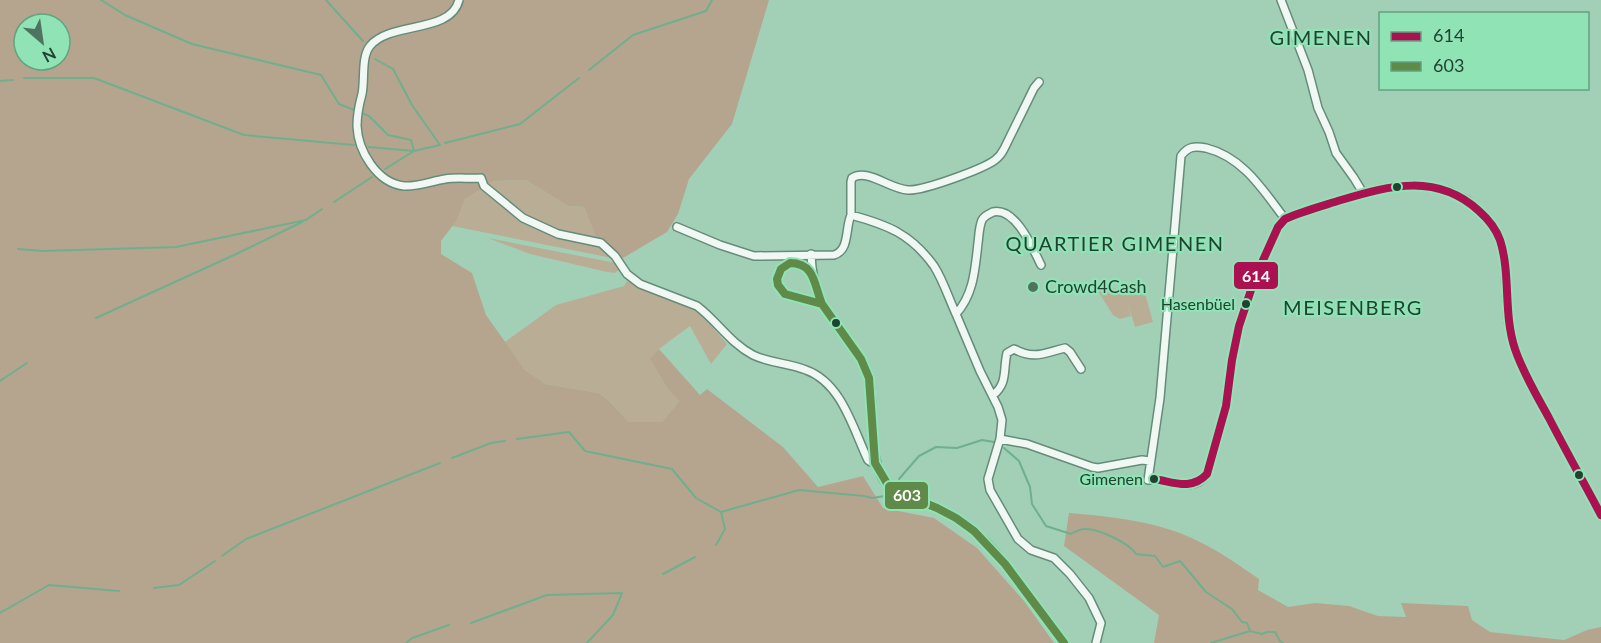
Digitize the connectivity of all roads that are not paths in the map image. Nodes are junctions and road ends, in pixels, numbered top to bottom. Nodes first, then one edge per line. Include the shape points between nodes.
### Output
1 (459, 0) edge
2 (1281, 0) edge
3 (1039, 82) dead end
4 (1363, 194) junction
5 (851, 215) junction
6 (1285, 219) junction
7 (677, 227) dead end
8 (811, 254) junction
9 (1041, 265) dead end
10 (956, 314) junction
11 (1082, 369) dead end
12 (993, 395) junction
13 (1000, 439) junction
14 (1150, 461) junction
15 (876, 463) junction
16 (1601, 515) edge
17 (1064, 643) edge
18 (1096, 643) edge

1 - 15 street via 458,7 442,20 379,38 365,55 357,129 362,146 382,177 405,186 482,178 484,186 523,218 558,234 601,243 632,279 697,306 730,339 754,356 819,376 842,404 868,460
2 - 4 street via 1336,153
3 - 5 street via 998,158 917,190 889,186 858,174 851,182
4 - 6 street
4 - 16 street via 1391,187 1423,186 1449,191 1467,200 1487,218 1504,254 1508,320 1515,349
5 - 8 street via 840,253
5 - 10 street via 890,228 918,248 935,268
6 - 14 street via 1274,234 1246,304 1226,406 1207,474 1192,485 1148,480
6 - 14 street via 1238,163 1194,146 1181,156 1160,398
7 - 8 street via 754,256
8 - 15 street via 822,304 861,359 869,378
9 - 10 street via 1014,220 1004,213 990,213 980,227 970,290
10 - 12 street
11 - 12 street via 1065,348 1035,356 1014,350 1007,353 1004,379
12 - 13 street via 1002,420
13 - 14 street via 1098,468
13 - 18 street via 988,479 990,490 1018,539 1031,550 1054,558 1089,598 1101,622
15 - 17 street via 888,485 974,531 1005,564

